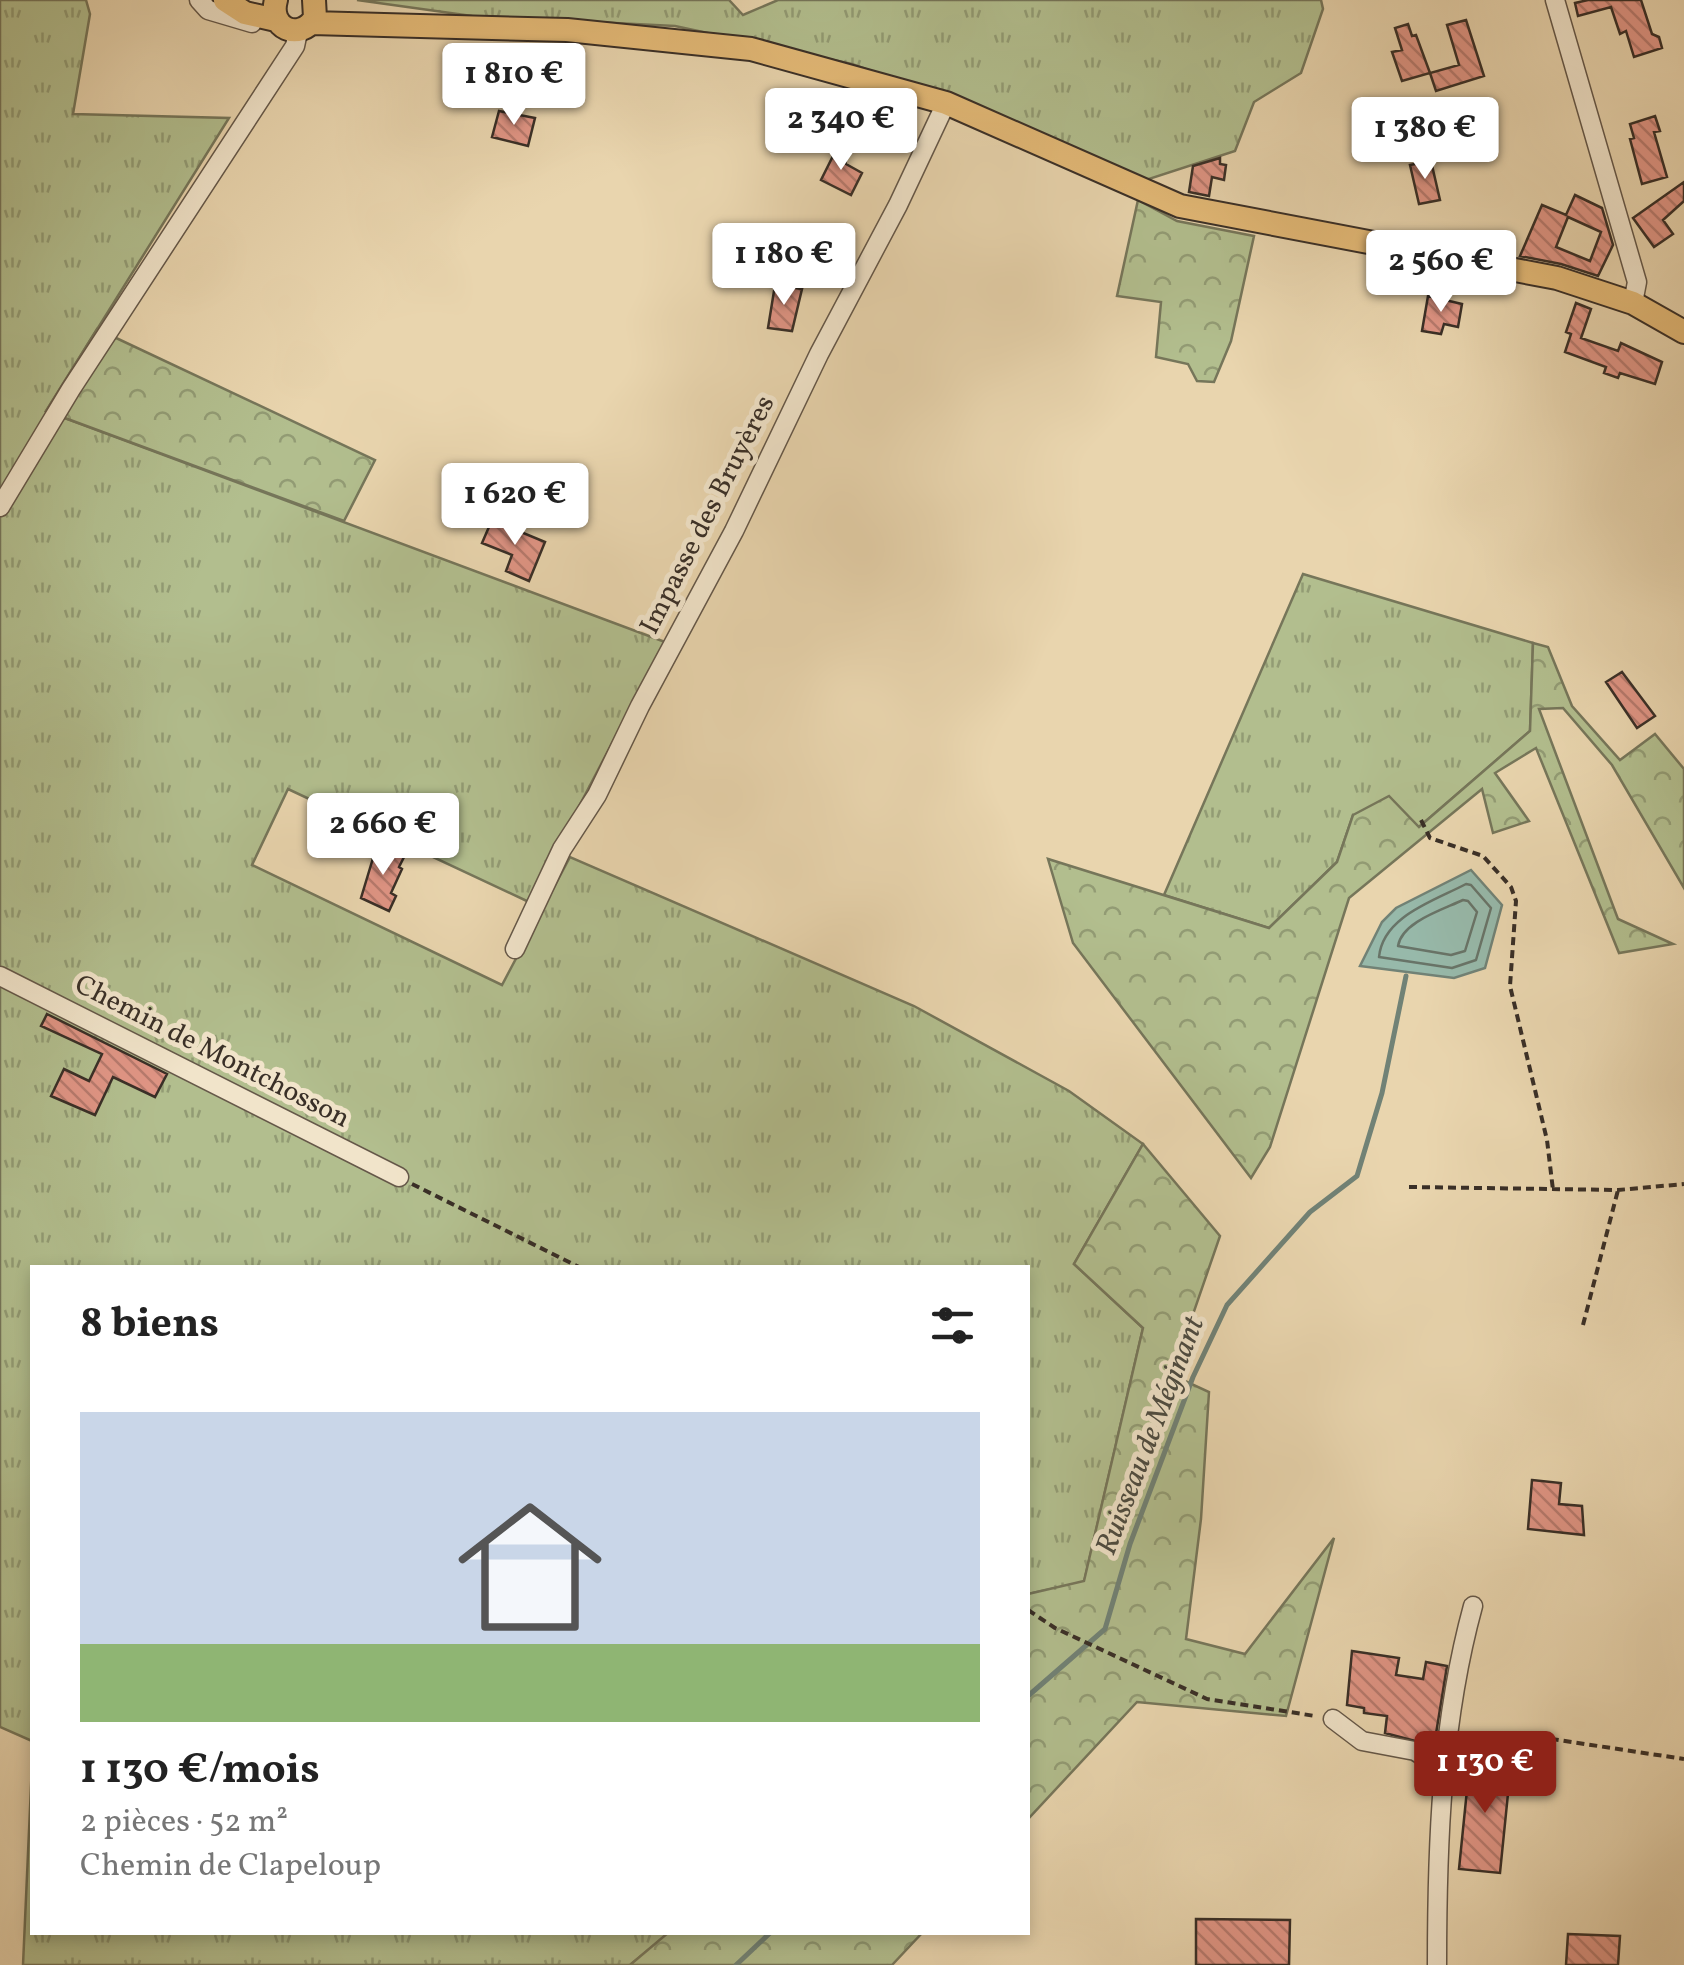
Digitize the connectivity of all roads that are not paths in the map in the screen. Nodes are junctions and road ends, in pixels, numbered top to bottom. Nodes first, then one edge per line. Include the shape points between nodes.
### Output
1 (198, 0) edge
2 (225, 0) edge
3 (1554, 0) edge
4 (294, 14) edge
5 (946, 103) junction
6 (1633, 303) junction
7 (1684, 332) edge
8 (0, 507) edge
9 (515, 948) dead end
10 (0, 976) edge
11 (399, 1178) road end
12 (1474, 1606) dead end
13 (1333, 1718) road end
14 (1442, 1768) junction
15 (1438, 1965) edge

1 - 4 street via 208,10 273,30
2 - 4 main road
3 - 6 street via 1637,282
4 - 5 main road via 751,48
4 - 8 street via 294,46
5 - 6 main road via 1180,206 1558,278
5 - 9 street, Impasse des Bruyères via 734,531
6 - 7 main road
10 - 11 street, Chemin de Montchosson
12 - 14 street
13 - 14 street via 1362,1740 1415,1751
14 - 15 street

